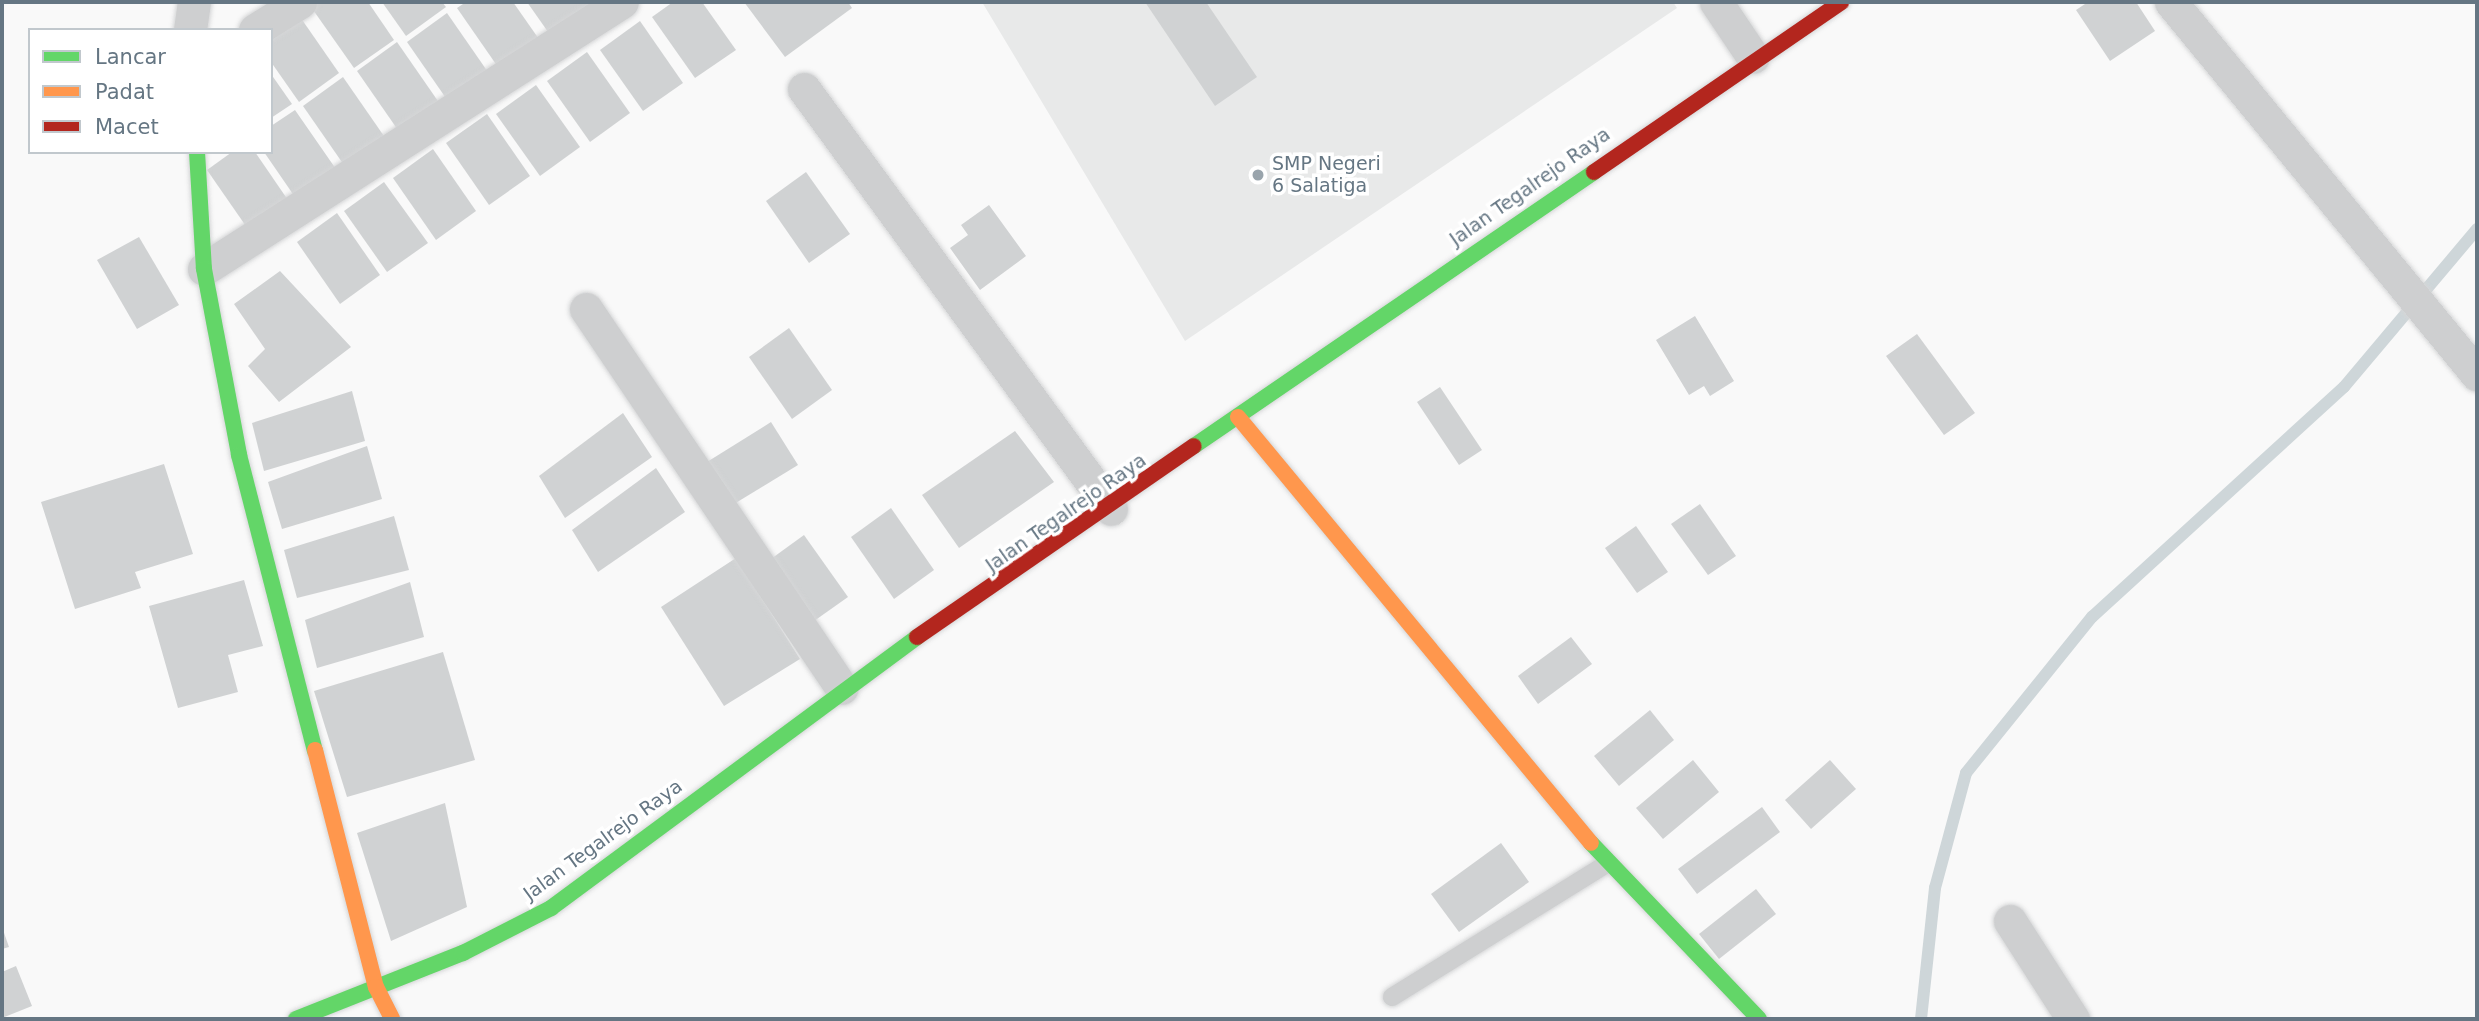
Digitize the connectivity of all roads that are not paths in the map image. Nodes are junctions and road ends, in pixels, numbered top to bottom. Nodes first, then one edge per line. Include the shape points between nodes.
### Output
1 (194, 2) edge
2 (300, 2) edge
3 (622, 2) edge
4 (1716, 2) edge
5 (1841, 2) edge
6 (2171, 2) edge
7 (190, 28) edge
8 (257, 28) edge
9 (1752, 57) junction
10 (803, 89) dead end
11 (197, 154) edge
12 (204, 269) junction
13 (586, 309) dead end
14 (2477, 374) edge
15 (1238, 417) junction
16 (1111, 509) junction
17 (842, 688) junction
18 (1608, 863) junction
19 (2010, 921) dead end
20 (376, 987) junction
21 (1392, 996) dead end
22 (296, 1019) edge
23 (392, 1019) edge
24 (1759, 1019) edge
25 (2073, 1019) edge

1 - 7 street
2 - 8 street
3 - 12 street
4 - 9 street
5 - 9 street, Jalan Tegalrejo Raya
6 - 14 street
9 - 15 street, Jalan Tegalrejo Raya
10 - 16 street
11 - 12 street
12 - 20 street via 239,455
13 - 17 street
15 - 16 street, Jalan Tegalrejo Raya
15 - 18 street
16 - 17 street, Jalan Tegalrejo Raya
17 - 20 street, Jalan Tegalrejo Raya via 551,908
18 - 21 lane
18 - 24 street
19 - 25 street
20 - 22 street, Jalan Tegalrejo Raya
20 - 23 street

